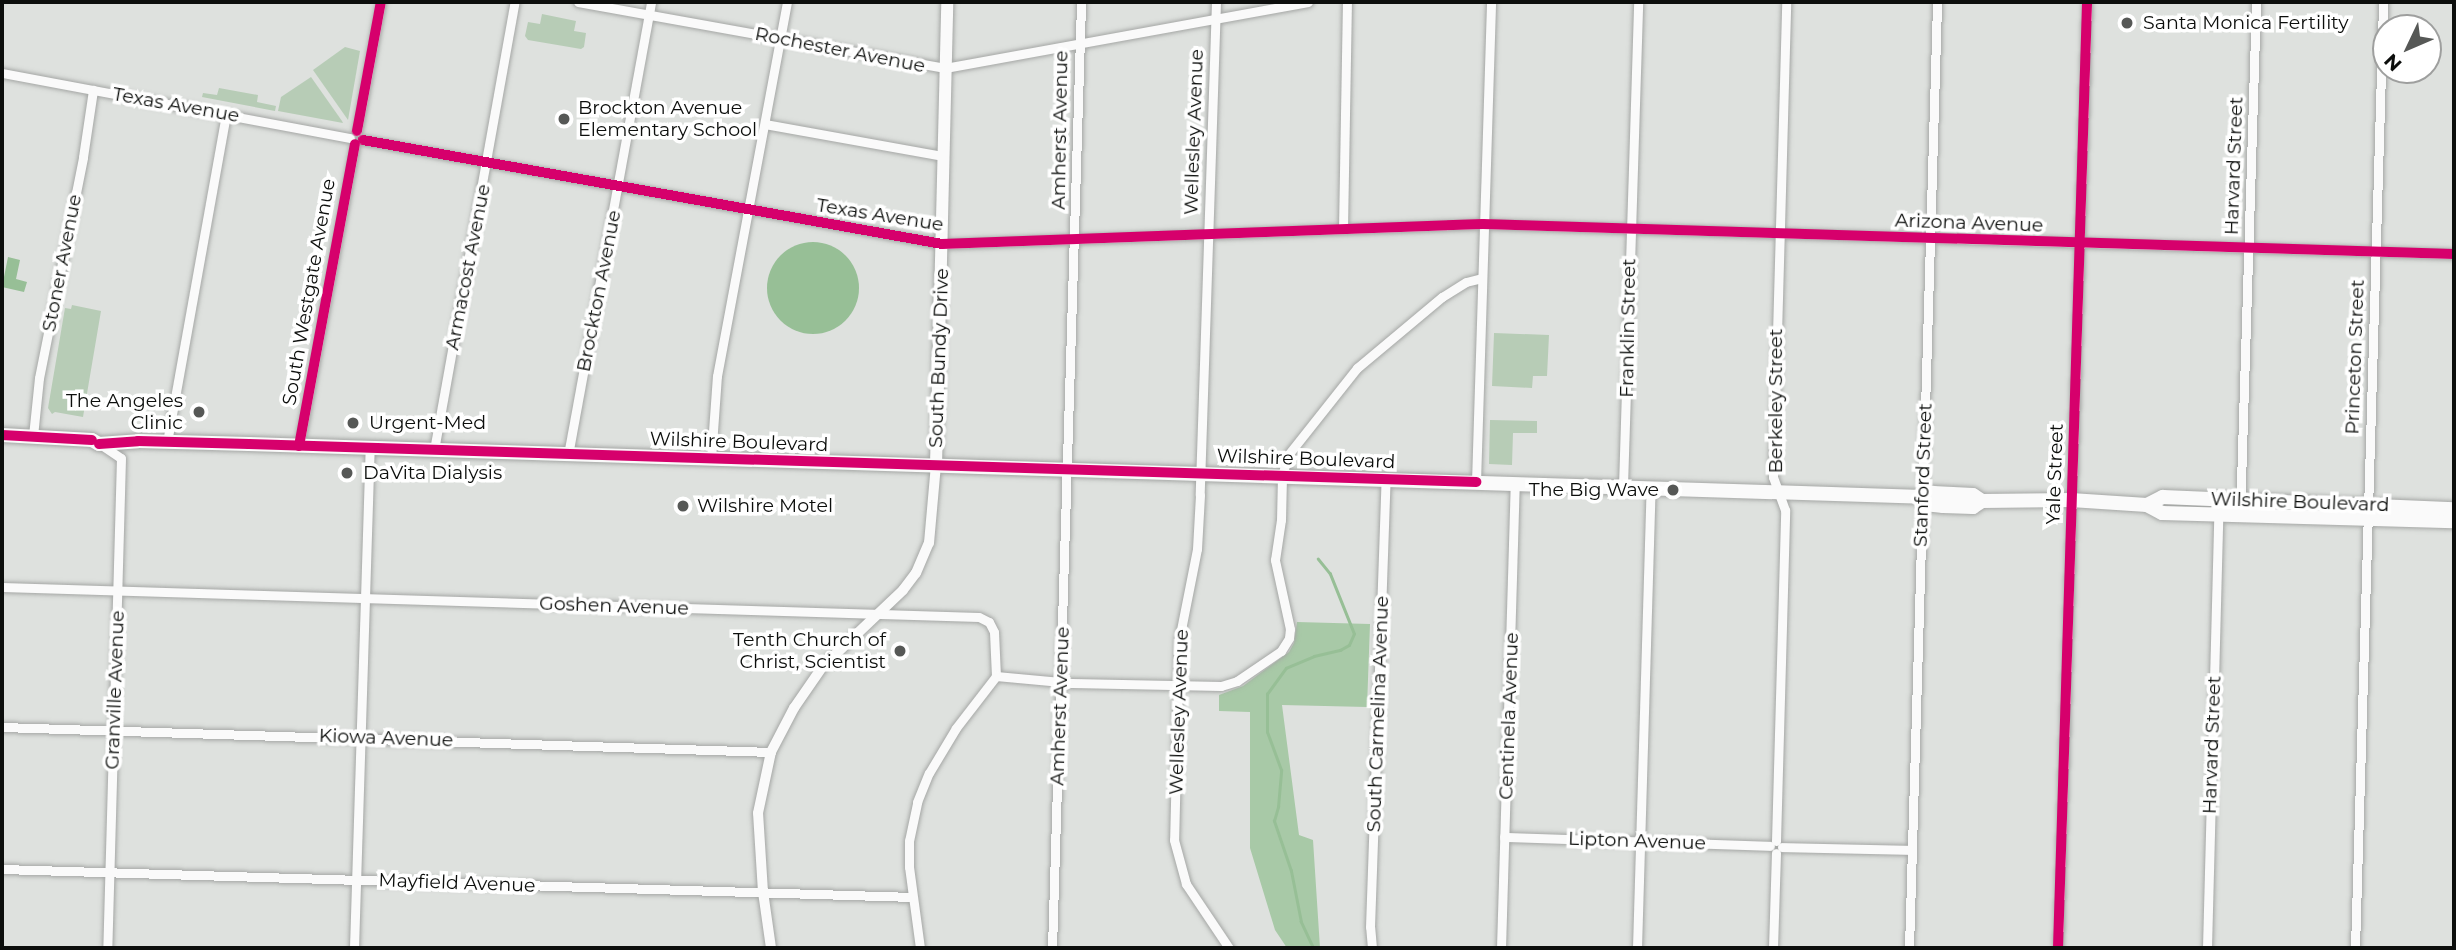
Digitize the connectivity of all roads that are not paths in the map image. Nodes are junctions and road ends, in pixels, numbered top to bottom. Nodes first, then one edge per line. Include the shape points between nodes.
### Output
1 (381, 2) edge
2 (515, 2) edge
3 (578, 2) edge
4 (651, 2) edge
5 (787, 2) edge
6 (947, 2) edge
7 (1081, 2) edge
8 (1216, 2) edge
9 (1308, 2) edge
10 (1347, 2) edge
11 (1491, 2) edge
12 (1638, 2) edge
13 (1786, 2) edge
14 (1937, 2) edge
15 (2087, 2) edge
16 (2256, 2) edge
17 (2384, 2) edge
18 (649, 14) junction
19 (1215, 19) junction
20 (781, 39) junction
21 (1080, 45) junction
22 (945, 68) junction
23 (2, 73) edge
24 (93, 90) junction
25 (226, 114) junction
26 (765, 124) junction
27 (356, 138) junction
28 (943, 156) junction
29 (487, 163) junction
30 (620, 186) junction
31 (750, 211) junction
32 (1483, 224) junction
33 (1343, 229) junction
34 (1631, 229) junction
35 (1208, 235) junction
36 (1780, 235) junction
37 (1930, 239) junction
38 (1075, 240) junction
39 (942, 244) junction
40 (2081, 244) junction
41 (2249, 248) junction
42 (2376, 251) junction
43 (2454, 254) edge
44 (1482, 278) junction
45 (2, 435) edge
46 (33, 436) junction
47 (167, 442) junction
48 (99, 444) junction
49 (299, 446) junction
50 (370, 449) junction
51 (434, 450) junction
52 (568, 455) junction
53 (711, 459) junction
54 (936, 466) junction
55 (1066, 469) junction
56 (1201, 473) junction
57 (1282, 476) junction
58 (1386, 479) junction
59 (1476, 482) junction
60 (1516, 483) junction
61 (1623, 486) junction
62 (1651, 486) junction
63 (1779, 492) junction
64 (1922, 497) junction
65 (2219, 499) junction
66 (2071, 500) junction
67 (2147, 505) junction
68 (2240, 507) junction
69 (2454, 509) edge
70 (2368, 510) junction
71 (2219, 514) junction
72 (2454, 521) edge
73 (2, 586) edge
74 (118, 591) junction
75 (365, 598) junction
76 (877, 614) junction
77 (996, 676) junction
78 (1061, 681) junction
79 (1177, 685) junction
80 (2, 727) edge
81 (113, 732) junction
82 (360, 737) junction
83 (771, 752) junction
84 (1504, 837) junction
85 (1641, 841) junction
86 (1776, 847) junction
87 (1911, 850) junction
88 (2, 869) edge
89 (109, 873) junction
90 (357, 880) junction
91 (763, 892) junction
92 (912, 897) junction
93 (107, 948) edge
94 (354, 948) edge
95 (771, 948) edge
96 (920, 948) edge
97 (1052, 948) edge
98 (1229, 948) edge
99 (1372, 948) edge
100 (1501, 948) edge
101 (1637, 948) edge
102 (1773, 948) edge
103 (1909, 948) edge
104 (2058, 948) edge
105 (2207, 948) edge
106 (2355, 948) edge

1 - 27 street, South Westgate Avenue
2 - 29 street, Armacost Avenue
3 - 18 street, Rochester Avenue
4 - 18 street, Brockton Avenue
5 - 20 street
6 - 22 main road, South Bundy Drive
7 - 21 street, Amherst Avenue
8 - 19 street, Wellesley Avenue
9 - 19 street, Rochester Avenue
10 - 33 street
11 - 32 street
12 - 34 street, Franklin Street
13 - 36 street, Berkeley Street
14 - 37 street, Stanford Street
15 - 40 street, Yale Street
16 - 41 street, Harvard Street
17 - 42 street, Princeton Street
18 - 20 street, Rochester Avenue
18 - 30 street, Brockton Avenue
19 - 21 street, Rochester Avenue
19 - 35 street, Wellesley Avenue
20 - 22 street, Rochester Avenue
20 - 26 street
21 - 22 street, Rochester Avenue
21 - 38 street, Amherst Avenue
22 - 28 main road, South Bundy Drive
23 - 24 street, Texas Avenue
24 - 25 street, Texas Avenue
24 - 46 street, Stoner Avenue via 39,378
25 - 27 street, Texas Avenue
25 - 47 street
26 - 28 street
26 - 31 street
27 - 29 street, Texas Avenue
27 - 49 street, South Westgate Avenue
28 - 39 main road, South Bundy Drive
29 - 30 street, Texas Avenue
29 - 51 street, Armacost Avenue
30 - 31 street, Texas Avenue
30 - 52 street, Brockton Avenue
31 - 39 street, Texas Avenue
31 - 53 street via 716,387
32 - 33 street, Texas Avenue
32 - 34 street, Arizona Avenue
32 - 44 street
33 - 35 street, Texas Avenue
34 - 36 street, Arizona Avenue
34 - 61 street, Franklin Street
35 - 38 street, Texas Avenue
35 - 56 street, Wellesley Avenue
36 - 37 street, Arizona Avenue
36 - 63 street, Berkeley Street via 1773,477
37 - 40 street, Arizona Avenue
37 - 64 street, Stanford Street
38 - 39 street, Texas Avenue
38 - 55 street, Amherst Avenue
39 - 54 main road, South Bundy Drive
40 - 41 street, Arizona Avenue
40 - 66 street, Yale Street
41 - 42 street, Arizona Avenue
41 - 68 street, Harvard Street
42 - 43 street, Arizona Avenue
42 - 70 street, Princeton Street
44 - 57 street via 1442,297 1357,368 1288,455
44 - 59 street
45 - 46 main road, Wilshire Boulevard
46 - 48 main road, Wilshire Boulevard
47 - 48 main road, Wilshire Boulevard
47 - 49 main road, Wilshire Boulevard
48 - 74 street, Granville Avenue via 121,458
49 - 50 main road, Wilshire Boulevard
50 - 51 main road, Wilshire Boulevard
50 - 75 street
51 - 52 main road, Wilshire Boulevard
52 - 53 main road, Wilshire Boulevard
53 - 54 main road, Wilshire Boulevard
54 - 55 main road, Wilshire Boulevard
54 - 76 street, South Bundy Drive via 924,557 903,590
55 - 56 main road, Wilshire Boulevard
55 - 78 street, Amherst Avenue
56 - 57 main road, Wilshire Boulevard
56 - 79 street, Wellesley Avenue via 1197,549 1179,640
57 - 58 main road, Wilshire Boulevard
57 - 79 street via 1275,560 1289,638 1281,651 1231,684
58 - 59 main road, Wilshire Boulevard
58 - 99 street, South Carmelina Avenue
59 - 60 main road, Wilshire Boulevard
60 - 61 main road, Wilshire Boulevard
60 - 84 street, Centinela Avenue
61 - 62 main road, Wilshire Boulevard
62 - 63 main road, Wilshire Boulevard
62 - 85 street
63 - 64 main road, Wilshire Boulevard
63 - 86 street, Berkeley Street via 1785,510
64 - 66 main road, Wilshire Boulevard
64 - 87 street, Stanford Street
65 - 67 main road, Wilshire Boulevard via 2163,497
65 - 68 main road, Wilshire Boulevard
65 - 71 street, Harvard Street
66 - 67 main road, Wilshire Boulevard
66 - 104 street, Yale Street
67 - 71 main road, Wilshire Boulevard via 2162,513
68 - 70 main road, Wilshire Boulevard
68 - 71 main road, Wilshire Boulevard
69 - 70 main road, Wilshire Boulevard
70 - 72 main road, Wilshire Boulevard
70 - 106 street, Princeton Street
71 - 105 street, Harvard Street
73 - 74 street, Goshen Avenue
74 - 75 street, Goshen Avenue
74 - 81 street, Granville Avenue
75 - 76 street, Goshen Avenue
75 - 82 street
76 - 77 street, Goshen Avenue via 984,619 994,632
76 - 83 street, South Bundy Drive via 817,673
77 - 78 street
77 - 92 street via 956,728 917,802 909,841
78 - 79 street
78 - 97 street, Amherst Avenue
79 - 98 street, Wellesley Avenue via 1174,840 1193,896
80 - 81 street, Kiowa Avenue
81 - 82 street, Kiowa Avenue
81 - 89 street, Granville Avenue
82 - 83 street, Kiowa Avenue
82 - 90 street
83 - 91 street, South Bundy Drive via 758,813
84 - 85 street, Lipton Avenue
84 - 100 street, Centinela Avenue
85 - 86 street, Lipton Avenue
85 - 101 street
86 - 87 street, Lipton Avenue
86 - 102 street, Berkeley Street
87 - 103 street, Stanford Street
88 - 89 street, Mayfield Avenue
89 - 90 street, Mayfield Avenue
89 - 93 street, Granville Avenue
90 - 91 street, Mayfield Avenue
90 - 94 street
91 - 92 street, Mayfield Avenue
91 - 95 street, South Bundy Drive
92 - 96 street

